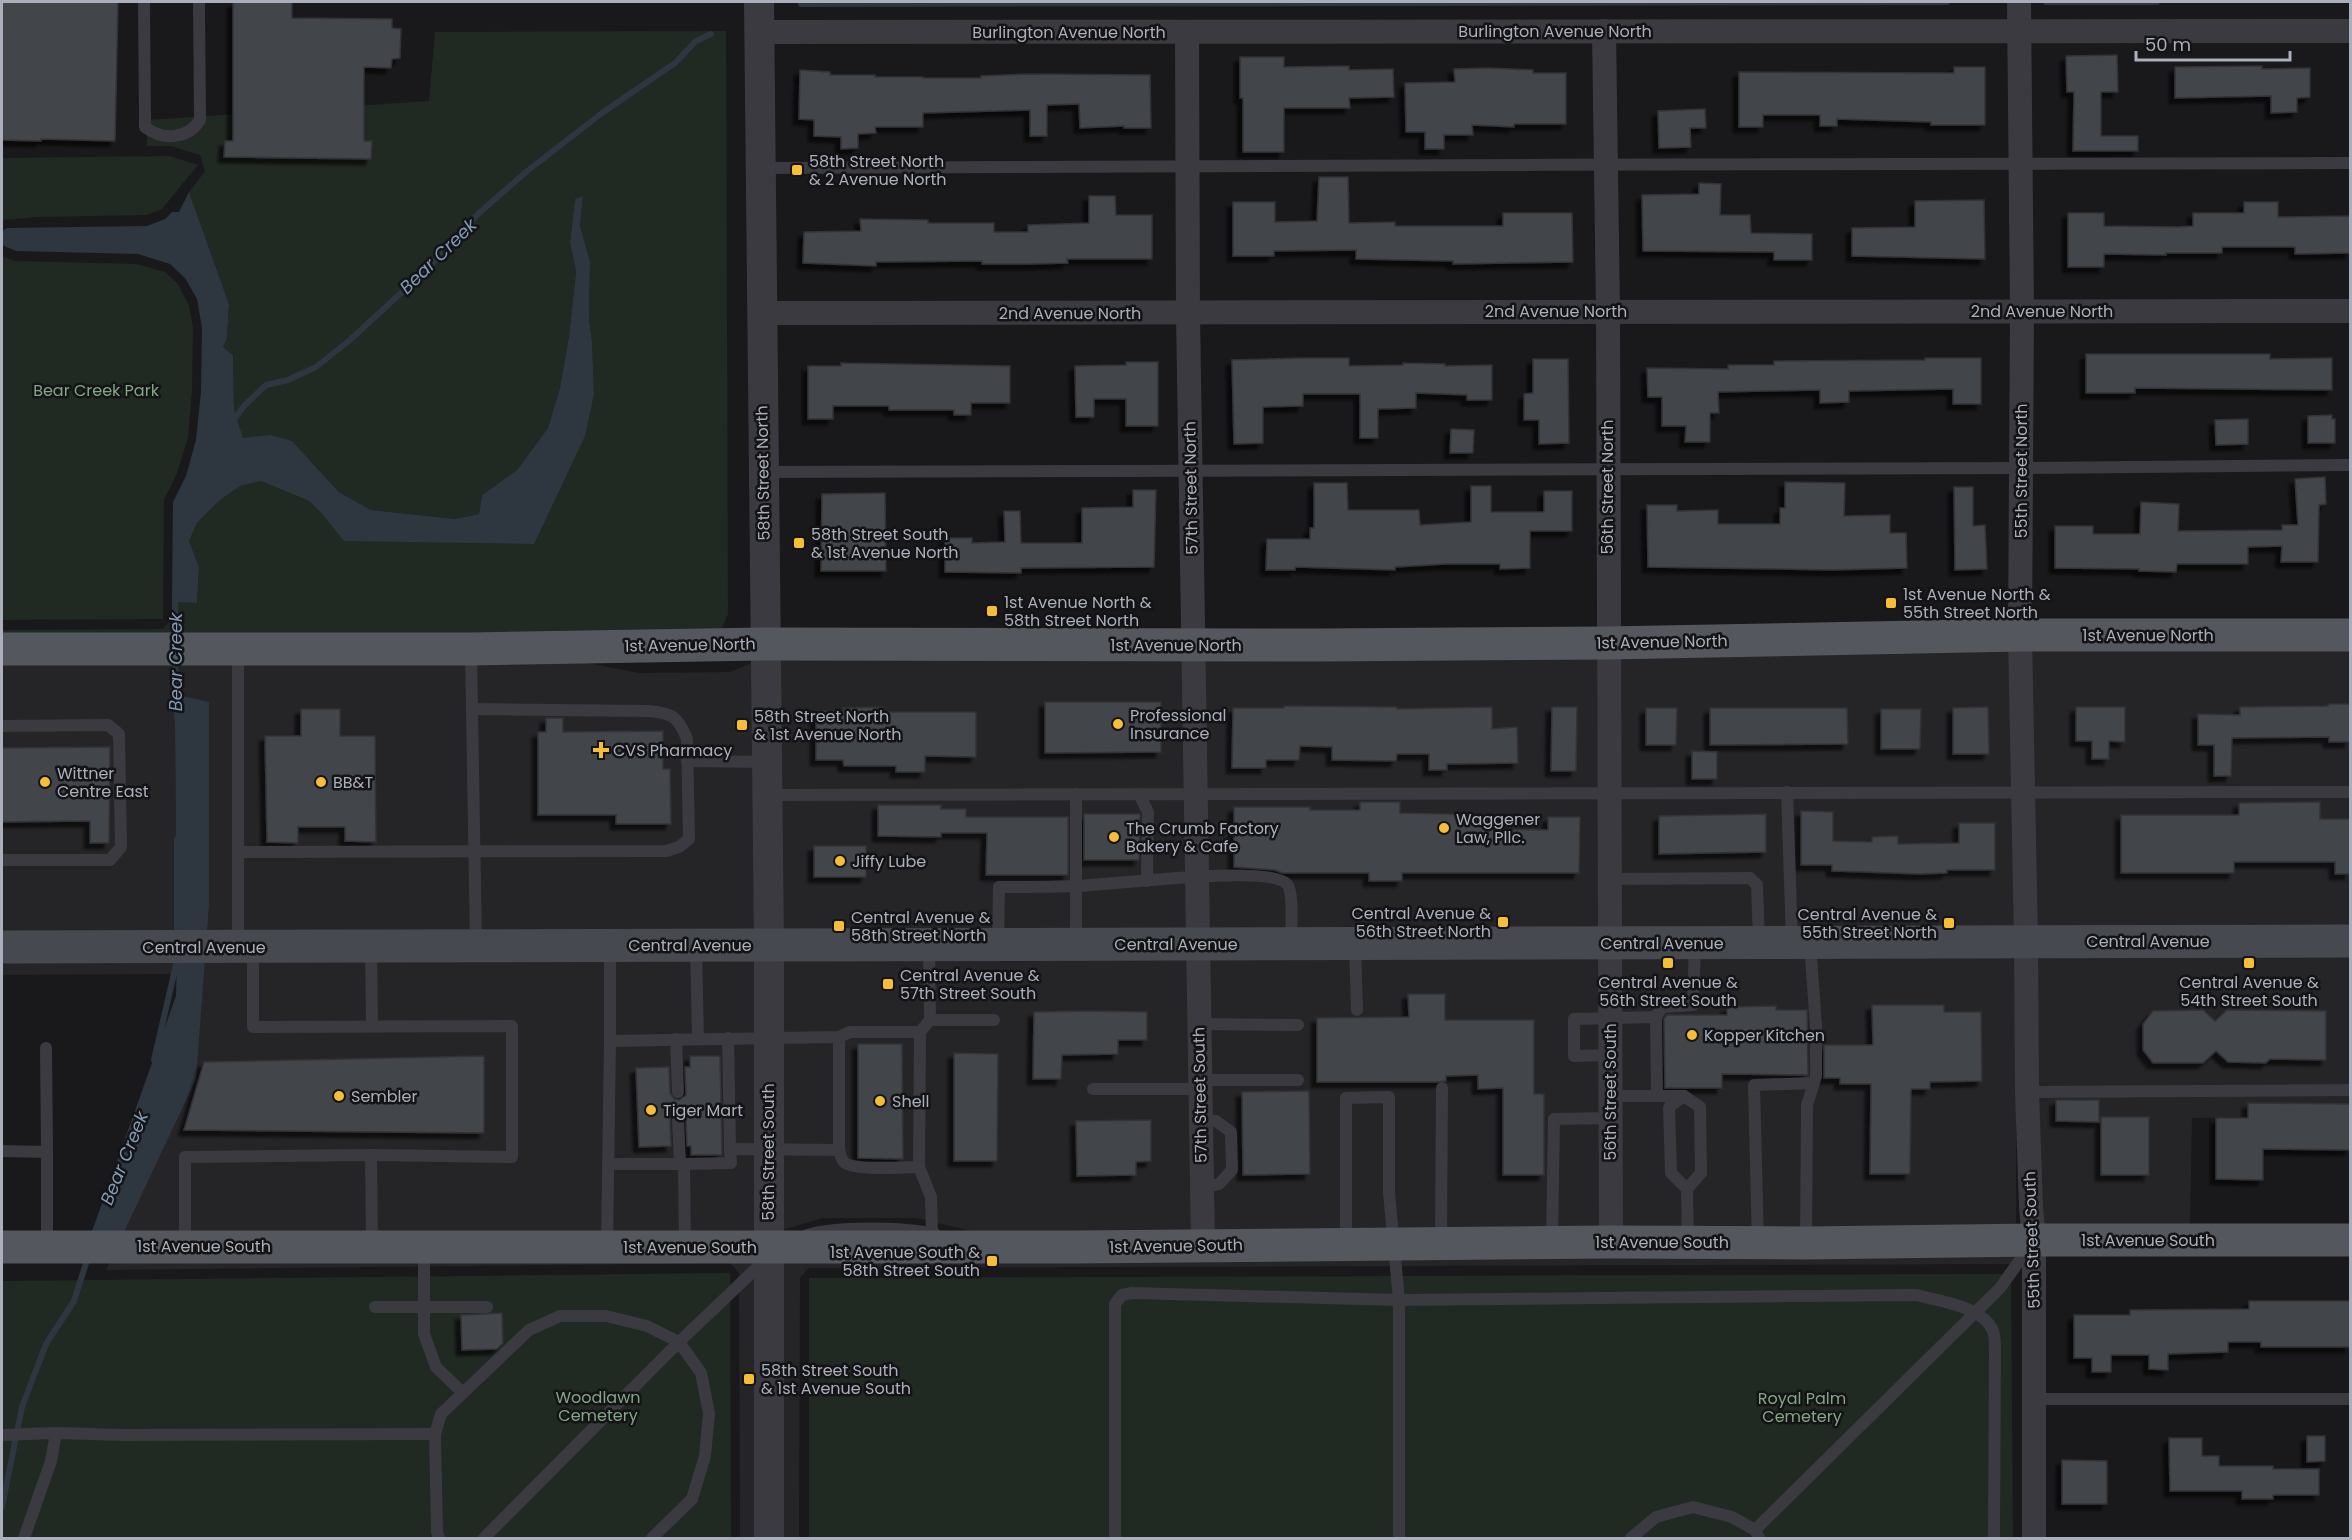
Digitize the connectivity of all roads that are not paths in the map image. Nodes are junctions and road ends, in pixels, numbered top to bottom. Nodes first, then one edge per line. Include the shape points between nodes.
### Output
1 (144, 2) edge
2 (199, 2) edge
3 (759, 2) edge
4 (2019, 2) edge
5 (1605, 31) junction
6 (2350, 31) edge
7 (759, 32) junction
8 (1187, 32) junction
9 (2019, 32) junction
10 (2020, 161) junction
11 (2350, 163) edge
12 (1606, 165) junction
13 (760, 168) junction
14 (1187, 168) junction
15 (1608, 311) junction
16 (2022, 311) junction
17 (2350, 311) edge
18 (761, 313) junction
19 (1188, 314) junction
20 (2350, 465) edge
21 (2021, 468) junction
22 (1190, 470) junction
23 (1608, 470) junction
24 (763, 472) junction
25 (2020, 635) junction
26 (2350, 635) edge
27 (1607, 643) junction
28 (1193, 645) junction
29 (568, 647) junction
30 (2, 649) edge
31 (471, 649) junction
32 (224, 650) junction
33 (751, 650) junction
34 (628, 659) dead end
35 (472, 709) junction
36 (2, 726) edge
37 (687, 761) junction
38 (766, 762) junction
39 (1787, 792) junction
40 (2024, 792) junction
41 (2350, 792) edge
42 (1196, 793) junction
43 (1608, 793) junction
44 (1076, 794) junction
45 (1139, 794) junction
46 (766, 795) junction
47 (238, 852) junction
48 (474, 853) junction
49 (2, 860) edge
50 (1197, 877) junction
51 (1609, 879) junction
52 (1147, 881) junction
53 (1077, 886) junction
54 (2026, 941) junction
55 (2350, 941) edge
56 (1695, 942) junction
57 (1759, 942) junction
58 (1801, 942) junction
59 (1610, 943) junction
60 (1076, 944) junction
61 (1198, 944) junction
62 (1292, 944) junction
63 (1355, 944) junction
64 (610, 945) junction
65 (696, 945) junction
66 (769, 945) junction
67 (928, 945) junction
68 (998, 945) junction
69 (234, 946) junction
70 (371, 946) junction
71 (476, 946) junction
72 (2, 947) edge
73 (1357, 1010) dead end
74 (1656, 1017) junction
75 (1610, 1018) junction
76 (930, 1020) junction
77 (994, 1020) dead end
78 (1199, 1024) junction
79 (1298, 1025) dead end
80 (372, 1026) junction
81 (920, 1032) junction
82 (768, 1037) junction
83 (839, 1037) junction
84 (728, 1038) junction
85 (676, 1039) junction
86 (698, 1039) junction
87 (610, 1041) junction
88 (46, 1047) dead end
89 (1610, 1055) junction
90 (1298, 1080) dead end
91 (1815, 1080) junction
92 (1200, 1084) junction
93 (1442, 1088) dead end
94 (1093, 1089) dead end
95 (2350, 1090) edge
96 (678, 1092) dead end
97 (2026, 1092) junction
98 (1657, 1096) junction
99 (1684, 1096) junction
100 (1610, 1107) junction
101 (678, 1119) dead end
102 (730, 1149) junction
103 (768, 1150) junction
104 (839, 1150) junction
105 (2, 1152) edge
106 (47, 1152) junction
107 (371, 1155) junction
108 (608, 1164) junction
109 (682, 1164) junction
110 (919, 1167) junction
111 (1687, 1189) junction
112 (932, 1234) junction
113 (2034, 1240) junction
114 (2350, 1240) edge
115 (1552, 1242) junction
116 (1611, 1242) junction
117 (1688, 1242) junction
118 (1758, 1243) junction
119 (1806, 1243) junction
120 (1346, 1244) junction
121 (1394, 1244) junction
122 (1441, 1244) junction
123 (2, 1246) edge
124 (51, 1246) junction
125 (185, 1246) junction
126 (372, 1246) junction
127 (424, 1246) junction
128 (607, 1246) junction
129 (685, 1246) junction
130 (1203, 1246) junction
131 (987, 1247) junction
132 (768, 1252) junction
133 (1399, 1300) junction
134 (375, 1307) dead end
135 (424, 1307) junction
136 (487, 1307) dead end
137 (1976, 1312) junction
138 (679, 1342) junction
139 (463, 1393) junction
140 (2350, 1399) edge
141 (2034, 1400) junction
142 (56, 1433) junction
143 (435, 1434) junction
144 (2, 1435) edge
145 (1757, 1534) edge
146 (24, 1539) edge
147 (440, 1539) edge
148 (484, 1539) edge
149 (652, 1539) edge
150 (769, 1539) edge
151 (1114, 1539) edge
152 (1399, 1539) edge
153 (1631, 1539) edge
154 (1994, 1539) edge
155 (2034, 1539) edge

1 - 2 lane via 145,127 154,134 170,136 184,135 200,120
3 - 7 street, 58th Street North
4 - 9 street, 55th Street North
5 - 8 street, Burlington Avenue North
5 - 9 street, Burlington Avenue North
5 - 12 street, 56th Street North
6 - 9 street, Burlington Avenue North
7 - 8 street, Burlington Avenue North
7 - 13 street, 58th Street North
8 - 14 street, 57th Street North
9 - 10 street, 55th Street North
10 - 11 lane
10 - 12 lane
10 - 16 street, 55th Street North
12 - 14 lane
12 - 15 street, 56th Street North
13 - 14 lane
13 - 18 street, 58th Street North
14 - 19 street, 57th Street North
15 - 16 street, 2nd Avenue North
15 - 19 street, 2nd Avenue North
15 - 23 street, 56th Street North
16 - 17 street, 2nd Avenue North
16 - 21 street, 55th Street North
18 - 19 street, 2nd Avenue North
18 - 24 street, 58th Street North
19 - 22 street, 57th Street North
20 - 21 lane
21 - 23 lane
21 - 25 street, 55th Street North
22 - 23 lane
22 - 24 lane
22 - 28 street, 57th Street North
23 - 27 street, 56th Street North
24 - 33 street, 58th Street North
25 - 26 main road, 1st Avenue North
25 - 27 main road, 1st Avenue North
25 - 40 street, 55th Street North
27 - 28 main road, 1st Avenue North
27 - 43 street, 56th Street North
28 - 33 main road, 1st Avenue North
28 - 42 street, 57th Street North
29 - 31 main road, 1st Avenue North
29 - 33 main road, 1st Avenue North
29 - 34 lane
30 - 32 main road, 1st Avenue North
31 - 32 main road, 1st Avenue North
31 - 35 lane
32 - 47 lane
33 - 38 street, 58th Street North
35 - 37 lane via 663,712 681,725 687,739
35 - 48 lane
36 - 49 lane via 108,725 118,734 121,847 110,860
37 - 38 lane
37 - 48 lane via 688,839 679,847 666,851
38 - 46 street, 58th Street North
39 - 40 lane
39 - 43 lane
39 - 58 lane
40 - 41 lane
40 - 54 street, 55th Street North
42 - 43 lane
42 - 45 lane
42 - 50 street, 57th Street North
43 - 51 street, 56th Street North
44 - 45 lane
44 - 46 lane
44 - 53 lane
45 - 52 lane via 1148,812
46 - 66 street, 58th Street North
47 - 48 lane
47 - 69 lane
48 - 71 lane
50 - 52 lane
50 - 61 street, 57th Street North
50 - 62 lane via 1281,879 1290,890
51 - 57 lane via 1750,878 1757,885
51 - 59 street, 56th Street North
52 - 53 lane
53 - 60 lane
53 - 68 lane via 999,887
54 - 55 main road, Central Avenue
54 - 58 main road, Central Avenue
54 - 97 street, 55th Street South
56 - 57 main road, Central Avenue
56 - 59 main road, Central Avenue
56 - 74 lane via 1693,1005 1662,1007
57 - 58 main road, Central Avenue
58 - 91 lane via 1816,1026
59 - 63 main road, Central Avenue
59 - 75 street, 56th Street South
60 - 61 main road, Central Avenue
60 - 68 main road, Central Avenue
61 - 62 main road, Central Avenue
61 - 78 street, 57th Street South
62 - 63 main road, Central Avenue
63 - 73 lane
64 - 65 main road, Central Avenue
64 - 71 main road, Central Avenue
64 - 87 lane
65 - 66 main road, Central Avenue
65 - 86 lane
66 - 67 main road, Central Avenue
66 - 82 street, 58th Street South
67 - 68 main road, Central Avenue
67 - 76 lane
69 - 70 main road, Central Avenue
69 - 72 main road, Central Avenue
69 - 80 lane via 253,1027
70 - 71 main road, Central Avenue
70 - 80 lane
74 - 75 lane
74 - 98 lane
75 - 89 street, 56th Street South
75 - 89 lane via 1574,1019 1574,1056
76 - 77 lane
76 - 81 lane
78 - 79 lane
78 - 92 street, 57th Street South
80 - 107 lane via 512,1026 512,1157
81 - 83 lane via 850,1032
81 - 110 lane
82 - 83 lane
82 - 84 lane
82 - 103 street, 58th Street South
83 - 104 lane
84 - 86 lane
84 - 102 lane
85 - 86 lane
85 - 87 lane
85 - 96 lane
87 - 108 lane
88 - 106 lane
89 - 100 street, 56th Street South
90 - 92 lane
91 - 118 lane via 1754,1085
91 - 119 lane via 1807,1105
92 - 94 lane
92 - 130 street, 57th Street South
93 - 122 lane
95 - 97 lane
97 - 113 street, 55th Street South
98 - 99 lane
98 - 100 lane
99 - 111 lane via 1700,1107 1701,1173
99 - 111 lane via 1669,1107 1671,1173
100 - 115 lane via 1554,1119
100 - 116 street, 56th Street South
101 - 109 lane
102 - 103 lane
102 - 109 lane via 731,1162
103 - 104 lane
103 - 132 street, 58th Street South
104 - 110 lane via 847,1164
105 - 106 lane
106 - 124 lane
107 - 125 lane via 185,1157
107 - 126 lane
108 - 109 lane
108 - 128 lane
109 - 129 lane
110 - 112 lane via 931,1197
111 - 117 lane
112 - 131 lane
112 - 132 lane via 916,1230 822,1230
113 - 114 main road, 1st Avenue South
113 - 119 main road, 1st Avenue South
113 - 137 lane via 2000,1288
113 - 141 street, 55th Street South
115 - 116 main road, 1st Avenue South
115 - 122 main road, 1st Avenue South
116 - 117 main road, 1st Avenue South
117 - 118 main road, 1st Avenue South
118 - 119 main road, 1st Avenue South
120 - 121 main road, 1st Avenue South
120 - 121 lane via 1346,1098 1389,1097 1389,1193
120 - 130 main road, 1st Avenue South
121 - 122 main road, 1st Avenue South
121 - 133 lane
123 - 124 main road, 1st Avenue South
124 - 125 main road, 1st Avenue South
125 - 126 main road, 1st Avenue South
126 - 127 main road, 1st Avenue South
127 - 128 main road, 1st Avenue South
127 - 135 lane
128 - 129 main road, 1st Avenue South
129 - 132 main road, 1st Avenue South
130 - 131 main road, 1st Avenue South
131 - 132 main road, 1st Avenue South
132 - 138 lane
132 - 150 street, 58th Street South
133 - 137 lane via 1916,1295
133 - 151 lane via 1122,1295 1115,1304
133 - 152 lane
134 - 135 lane
135 - 136 lane
135 - 139 lane via 424,1334 436,1367
137 - 145 lane
137 - 154 lane via 1993,1330 1995,1350
138 - 139 lane via 646,1326 606,1316 560,1316 529,1330
138 - 148 lane
138 - 149 lane via 701,1373 709,1413 705,1456 692,1499
139 - 143 lane via 441,1414
140 - 141 lane
141 - 155 street, 55th Street South
142 - 143 lane
142 - 144 lane
142 - 146 lane via 51,1461
143 - 147 lane
145 - 153 lane via 1732,1517 1693,1507 1656,1517

